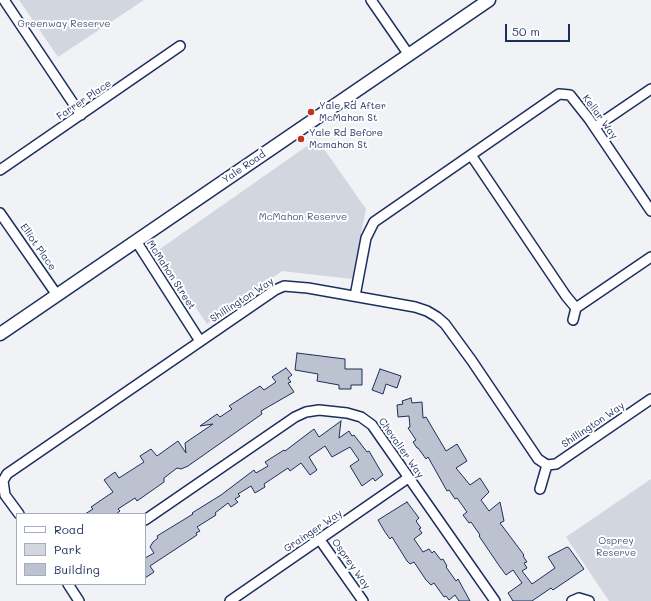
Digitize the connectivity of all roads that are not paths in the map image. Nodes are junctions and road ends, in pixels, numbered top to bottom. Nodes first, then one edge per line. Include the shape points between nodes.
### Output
1 (4, 0) edge
2 (371, 0) edge
3 (489, 0) edge
4 (180, 46) dead end
5 (409, 55) junction
6 (651, 89) edge
7 (81, 115) junction
8 (594, 127) junction
9 (471, 155) junction
10 (0, 170) edge
11 (651, 211) edge
12 (0, 213) edge
13 (136, 241) junction
14 (651, 257) edge
15 (57, 295) junction
16 (355, 296) junction
17 (576, 308) junction
18 (573, 320) dead end
19 (0, 334) edge
20 (200, 341) junction
21 (651, 399) edge
22 (547, 465) junction
23 (408, 478) junction
24 (540, 489) dead end
25 (18, 513) edge
26 (146, 519) edge
27 (320, 540) junction
28 (69, 585) edge
29 (79, 601) edge
30 (230, 601) edge
31 (363, 601) edge
32 (495, 601) edge
33 (572, 601) edge
34 (589, 601) edge

1 - 7 street
2 - 5 street
3 - 5 main road, Yale Road
4 - 7 street, Farrer Place
5 - 13 main road, Yale Road
6 - 8 street
7 - 10 street, Farrer Place
8 - 9 street, Kellar Way via 570,95 559,94
8 - 11 street, Kellar Way
9 - 16 street, Kellar Way via 374,222 366,238
9 - 17 street
12 - 15 street, Elliot Place
13 - 15 main road, Yale Road
13 - 20 street, McMahon Street
14 - 17 street
15 - 19 main road, Yale Road
16 - 20 street, Shillington Way via 284,286
16 - 22 street, Shillington Way via 415,307 427,311 445,324 538,459
17 - 18 street
20 - 25 street, Shillington Way via 7,474 3,481 5,495
21 - 22 street, Shillington Way via 556,464
22 - 24 street
23 - 26 street, Chevalier Way via 372,425 361,417 332,410 313,410 295,417
23 - 27 street, Grainger Way
23 - 32 street, Chevalier Way
27 - 30 street, Grainger Way
27 - 31 street, Osprey Way
28 - 29 street
33 - 34 street via 579,598

